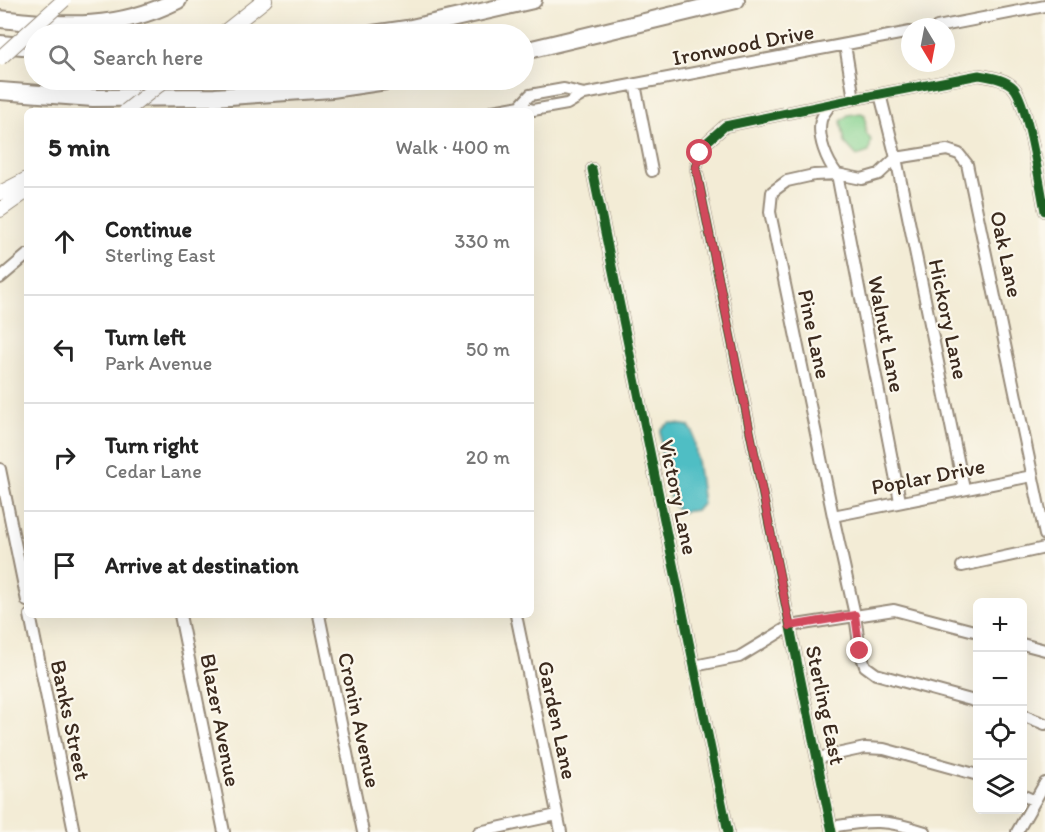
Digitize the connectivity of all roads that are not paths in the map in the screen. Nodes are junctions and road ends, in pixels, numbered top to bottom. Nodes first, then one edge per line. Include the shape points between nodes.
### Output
1 (64, 0) edge
2 (178, 0) edge
3 (533, 0) edge
4 (736, 0) edge
5 (262, 3) edge
6 (1045, 6) edge
7 (0, 19) edge
8 (38, 24) edge
9 (44, 24) edge
10 (93, 24) edge
11 (235, 24) edge
12 (429, 24) edge
13 (955, 24) edge
14 (901, 34) edge
15 (24, 36) edge
16 (0, 44) edge
17 (845, 45) junction
18 (24, 46) edge
19 (534, 49) edge
20 (0, 58) edge
21 (635, 84) junction
22 (152, 90) edge
23 (317, 90) edge
24 (0, 91) edge
25 (880, 94) junction
26 (854, 99) junction
27 (831, 104) junction
28 (130, 108) edge
29 (510, 108) edge
30 (526, 108) edge
31 (534, 110) edge
32 (896, 158) junction
33 (592, 169) dead end
34 (652, 171) dead end
35 (837, 174) junction
36 (24, 181) edge
37 (0, 193) edge
38 (24, 193) edge
39 (0, 210) edge
40 (1045, 211) edge
41 (24, 258) edge
42 (0, 278) edge
43 (0, 469) edge
44 (1032, 476) junction
45 (964, 489) junction
46 (900, 501) junction
47 (833, 516) junction
48 (1045, 535) edge
49 (1045, 548) edge
50 (962, 566) dead end
51 (24, 586) edge
52 (855, 615) junction
53 (31, 618) edge
54 (181, 618) edge
55 (320, 618) edge
56 (517, 618) edge
57 (790, 626) junction
58 (973, 631) edge
59 (1027, 645) edge
60 (1045, 650) edge
61 (694, 666) junction
62 (973, 701) edge
63 (1027, 717) edge
64 (1045, 724) edge
65 (818, 758) junction
66 (973, 774) edge
67 (1045, 783) edge
68 (1027, 797) edge
69 (1035, 801) junction
70 (557, 815) junction
71 (832, 830) edge
72 (74, 832) edge
73 (224, 832) edge
74 (363, 832) edge
75 (479, 832) edge
76 (561, 832) edge
77 (728, 832) edge
78 (925, 832) edge
79 (1017, 832) edge

1 - 8 main road, bridge
2 - 10 highway via 144,14
3 - 12 highway
4 - 19 highway
5 - 11 main road
6 - 13 street
7 - 9 highway
14 - 17 street, Ironwood Drive
15 - 20 main road, bridge
16 - 18 highway
17 - 21 street, Ironwood Drive
17 - 26 street
21 - 31 street, Ironwood Drive
21 - 34 street
22 - 28 main road, bridge
23 - 24 highway via 93,99
25 - 26 street
25 - 32 street
25 - 40 street via 979,75 1014,87 1023,105
26 - 27 street, Sterling East
27 - 35 street via 821,118 820,129 827,161
27 - 57 street, Sterling East via 725,126 707,142 696,168
29 - 30 street, Ironwood Drive
32 - 35 street, Pine Lane via 879,174 862,179
32 - 44 street, Oak Lane via 947,150 959,154 967,164
32 - 45 street, Hickory Lane
33 - 61 street, Victory Lane
35 - 46 street, Walnut Lane
35 - 47 street, Pine Lane via 788,181 772,192 770,212
36 - 37 main road
38 - 39 main road
41 - 42 street
43 - 51 street
44 - 45 street, Poplar Drive
44 - 48 street, Oak Lane
45 - 46 street, Poplar Drive
46 - 47 street, Poplar Drive
47 - 52 street, Pine Lane
49 - 50 street
52 - 57 street
52 - 58 street via 894,609
52 - 62 street, Pine Lane via 865,666 876,674
53 - 72 street, Banks Street
54 - 73 street, Blazer Avenue
55 - 74 street, Cronin Avenue
56 - 70 street, Garden Lane
57 - 61 street via 739,657
57 - 65 street, Sterling East
59 - 60 street
61 - 77 street, Victory Lane
63 - 64 street
65 - 66 street via 865,748 884,749
65 - 71 street, Sterling East
67 - 69 street
68 - 69 street
69 - 79 street
70 - 75 street
70 - 76 street, Garden Lane
71 - 78 street via 867,821 886,821

